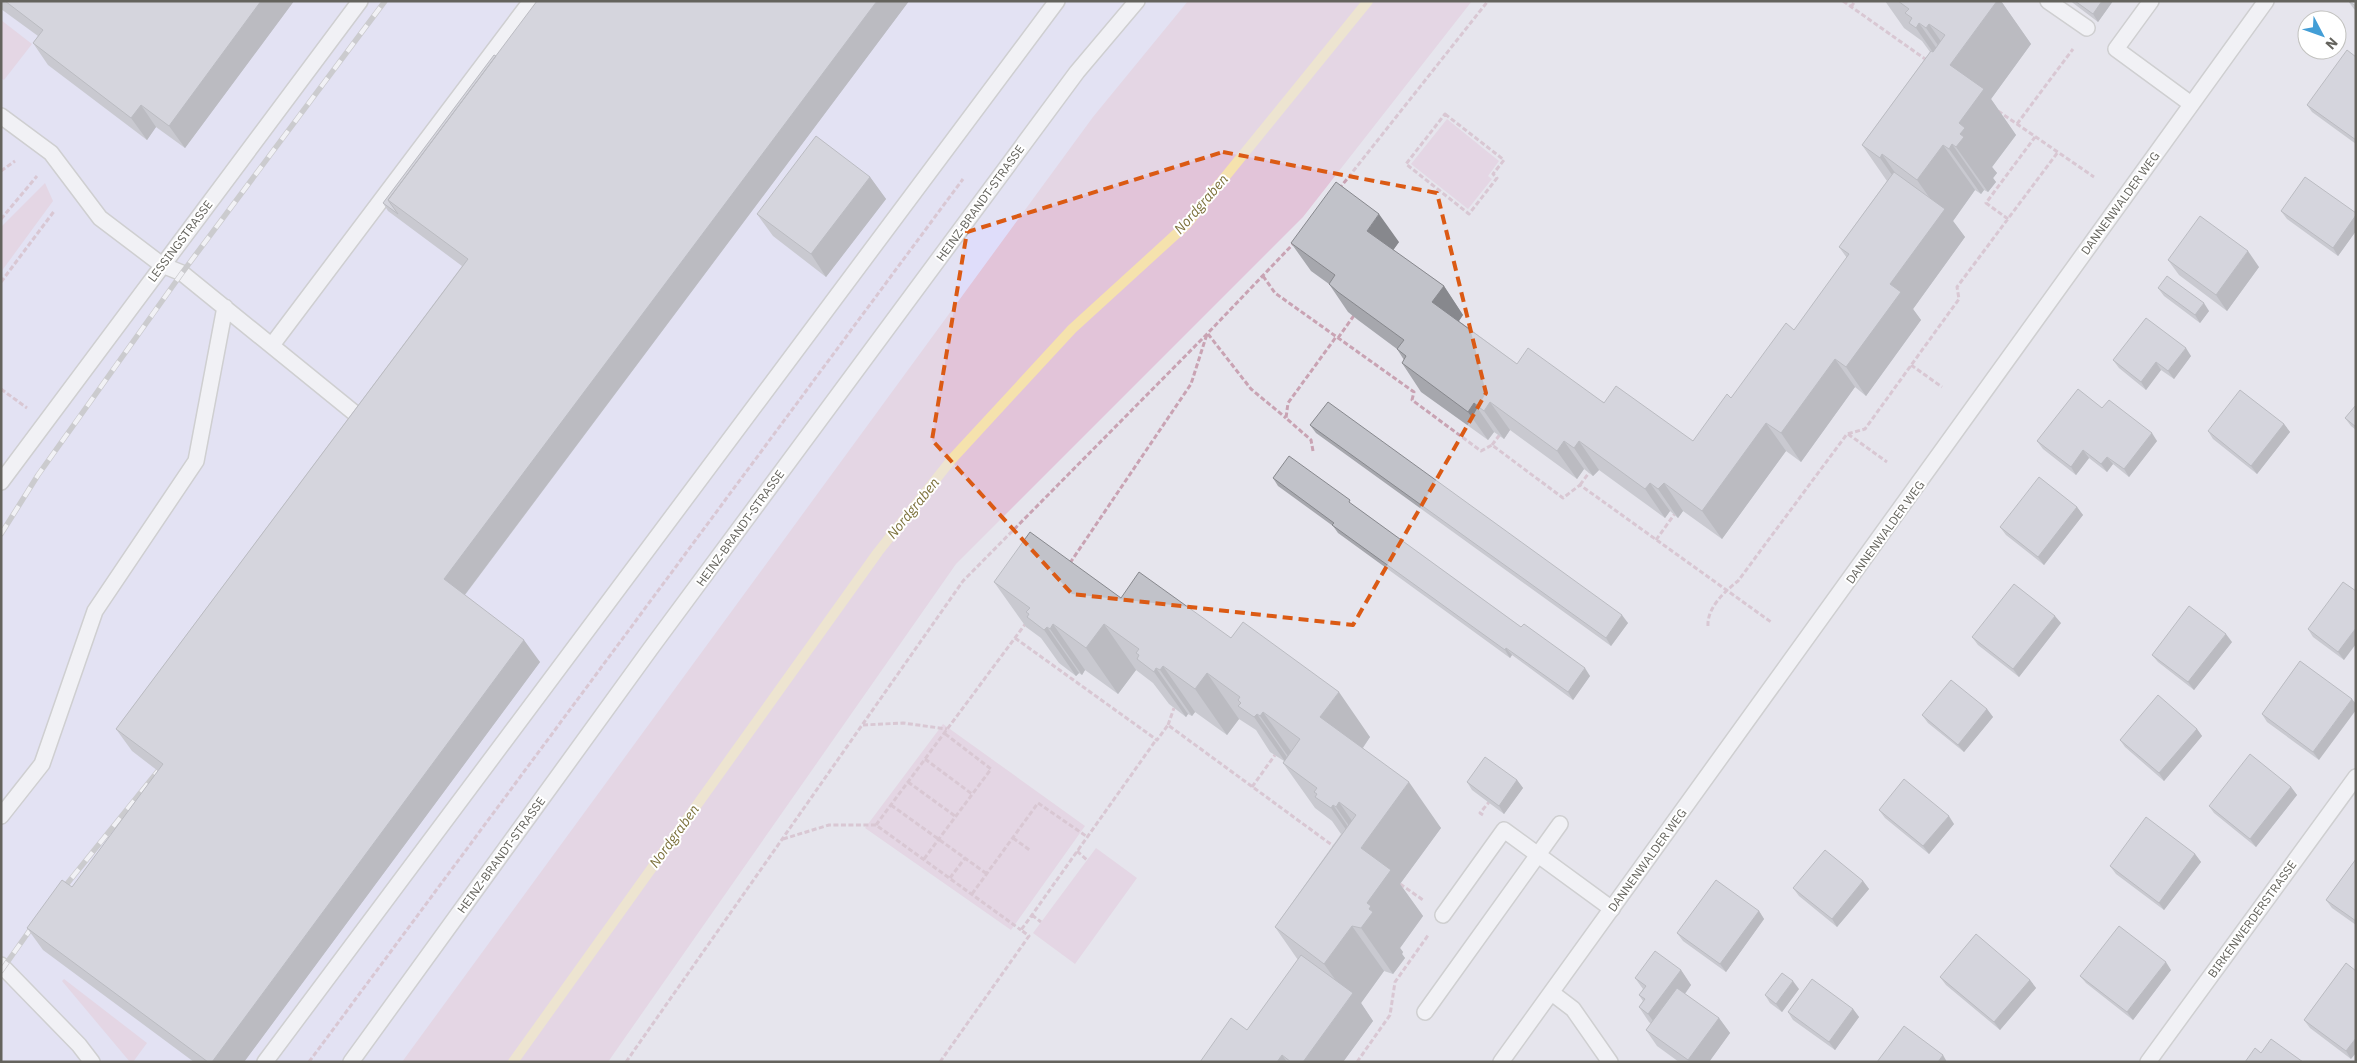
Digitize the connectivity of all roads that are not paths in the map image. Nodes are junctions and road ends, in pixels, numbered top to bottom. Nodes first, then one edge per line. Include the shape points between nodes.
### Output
1 (360, 1) edge
2 (531, 1) edge
3 (1057, 1) edge
4 (1137, 1) edge
5 (2048, 1) edge
6 (2151, 1) edge
7 (2266, 1) edge
8 (2087, 28) dead end
9 (2191, 104) junction
10 (1, 116) edge
11 (162, 265) junction
12 (225, 307) junction
13 (272, 346) junction
14 (374, 428) edge
15 (1, 482) edge
16 (2356, 777) edge
17 (1, 816) edge
18 (1560, 824) dead end
19 (1537, 856) junction
20 (1612, 909) junction
21 (1443, 915) road end
22 (1, 965) edge
23 (1552, 993) junction
24 (1425, 1012) dead end
25 (92, 1062) edge
26 (265, 1062) edge
27 (351, 1062) edge
28 (1501, 1062) edge
29 (1610, 1062) edge
30 (2148, 1062) edge

1 - 11 street, LESSINGSTRASSE
2 - 13 street
3 - 26 street
4 - 27 street, HEINZ-BRANDT-STRASSE via 1065,88 645,656
5 - 8 street
6 - 9 street via 2116,49
7 - 9 street, DANNENWALDER WEG
9 - 20 street, DANNENWALDER WEG
10 - 11 street via 53,157 100,218
11 - 12 street via 182,273
11 - 15 street, LESSINGSTRASSE
12 - 13 street
12 - 17 street via 196,461 95,611 42,764
13 - 14 street
16 - 30 street, BIRKENWERDERSTRASSE
18 - 19 street
19 - 20 street
19 - 21 street via 1504,830
19 - 24 street
20 - 23 street, DANNENWALDER WEG
22 - 25 street
23 - 28 street, DANNENWALDER WEG
23 - 29 street via 1573,1009

